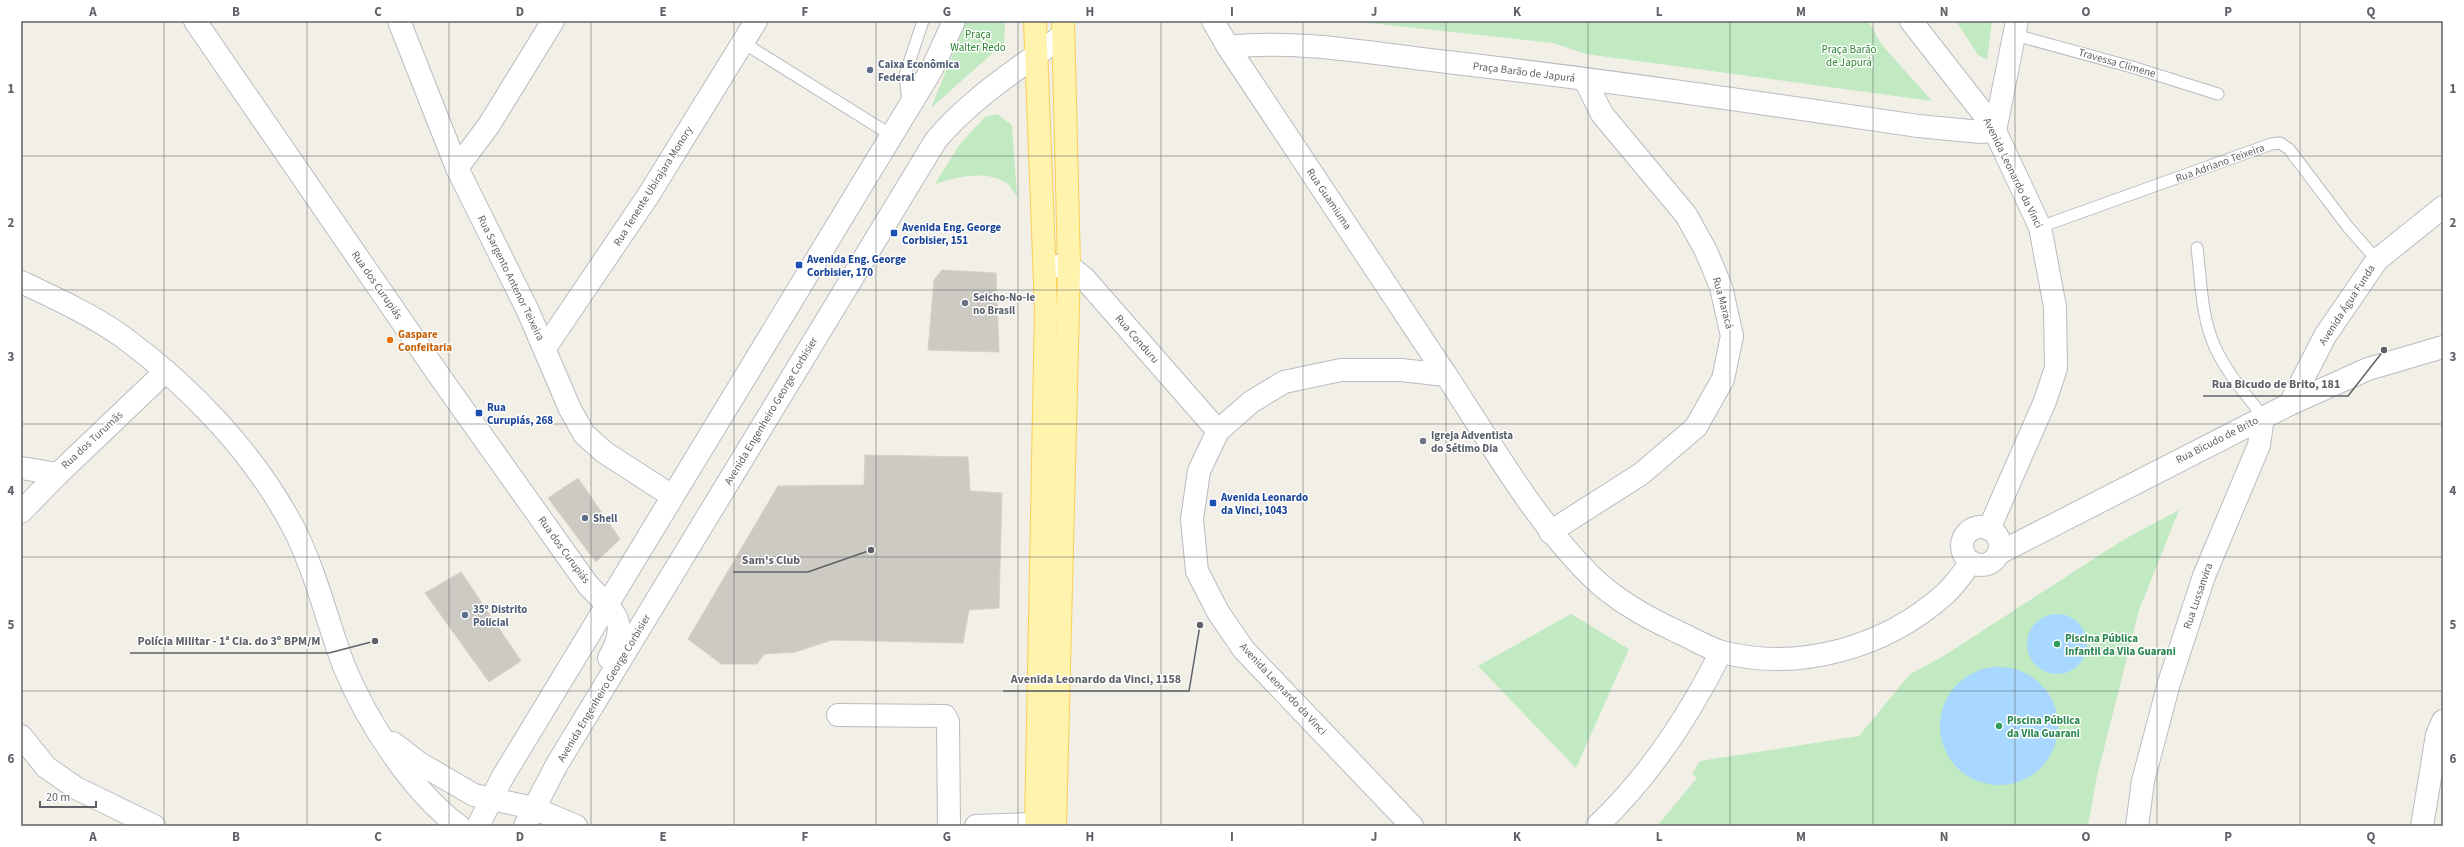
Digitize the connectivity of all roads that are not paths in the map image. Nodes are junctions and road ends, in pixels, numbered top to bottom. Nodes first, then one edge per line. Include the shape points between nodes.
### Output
1 (195, 21) edge
2 (399, 21) edge
3 (553, 21) edge
4 (756, 21) edge
5 (923, 21) edge
6 (954, 21) edge
7 (1035, 21) edge
8 (1213, 21) edge
9 (1911, 21) edge
10 (1063, 28) edge
11 (2016, 28) edge
12 (742, 42) junction
13 (1228, 47) junction
14 (1036, 56) junction
15 (1585, 80) junction
16 (2218, 94) dead end
17 (908, 106) junction
18 (1995, 131) junction
19 (891, 135) junction
20 (457, 168) junction
21 (2443, 207) edge
22 (2040, 227) junction
23 (2197, 248) dead end
24 (2377, 260) junction
25 (1046, 266) junction
26 (1068, 266) junction
27 (21, 282) edge
28 (2443, 347) edge
29 (544, 348) junction
30 (166, 371) junction
31 (1446, 375) junction
32 (2290, 404) junction
33 (2263, 417) junction
34 (1218, 431) junction
35 (21, 468) edge
36 (58, 474) junction
37 (672, 496) junction
38 (21, 512) edge
39 (1989, 528) junction
40 (1550, 532) junction
41 (1999, 553) junction
42 (1971, 562) junction
43 (606, 605) junction
44 (1721, 652) junction
45 (838, 715) dead end
46 (2443, 721) edge
47 (21, 736) edge
48 (382, 736) junction
49 (575, 736) junction
50 (492, 799) junction
51 (529, 817) edge
52 (1046, 825) edge
53 (154, 826) edge
54 (459, 826) edge
55 (478, 826) edge
56 (576, 826) edge
57 (949, 826) edge
58 (976, 826) edge
59 (1412, 826) edge
60 (1597, 826) edge
61 (2137, 826) edge
62 (2422, 826) edge

1 - 43 street, Rua dos Curupiás via 438,374 588,585
2 - 20 street, Rua Sargento Antenor Teixeira
3 - 20 street via 489,125
4 - 12 street, Rua Tenente Ubirajara Monory
5 - 17 lane via 905,75
6 - 17 street via 932,69
7 - 14 main road
8 - 13 street, Rua Guamiuma
9 - 18 street, Avenida Leonardo da Vinci
10 - 14 street, Avenida Engenheiro George Corbisier
10 - 26 main road
11 - 16 lane, Travessa Climene
11 - 18 street
12 - 19 lane
12 - 29 street, Rua Tenente Ubirajara Monory via 648,196
13 - 15 street, Praça Barão de Japurá via 1263,43 1313,47
13 - 31 street, Rua Guamiuma
14 - 25 main road
14 - 49 street, Avenida Engenheiro George Corbisier via 978,97 955,117 936,140
15 - 18 street, Praça Barão de Japurá via 1918,126
15 - 40 street, Rua Maracá via 1602,114 1686,216 1706,251 1721,287 1732,336 1723,379 1696,427 1641,474
17 - 19 street
18 - 22 street, Avenida Leonardo da Vinci
19 - 37 street
20 - 29 street, Rua Sargento Antenor Teixeira
21 - 24 street, Avenida Água Funda
22 - 24 lane, Rua Adriano Teixeira via 2271,144 2280,143 2289,149 2348,227
22 - 39 street, Avenida Leonardo da Vinci via 2055,307 2056,368 2045,401
23 - 33 lane via 2204,304 2214,346
24 - 32 street, Avenida Água Funda via 2325,336
25 - 26 street
25 - 52 main road
26 - 34 street, Rua Conduru via 1084,278
26 - 52 main road
27 - 30 street via 66,303 122,336
28 - 32 street, Rua Bicudo de Brito via 2368,369
29 - 37 street, Rua Sargento Antenor Teixeira via 570,409 584,434 609,456
30 - 36 street, Rua dos Turumãs
30 - 48 street via 214,417 257,472 293,527 323,602 344,666 361,703
31 - 34 street, Avenida Leonardo da Vinci via 1401,370 1341,370 1284,382 1251,402
31 - 40 street
32 - 33 street, Rua Bicudo de Brito
33 - 41 street, Rua Bicudo de Brito
33 - 61 street, Rua Lussanvira via 2258,445 2204,576 2169,683 2143,781
34 - 59 street, Avenida Leonardo da Vinci via 1199,471 1192,519 1197,571 1200,578 1218,612 1244,650
35 - 36 street
36 - 38 street, Rua dos Turumãs
37 - 43 street
39 - 41 street via 2000,542
39 - 42 street via 1972,529 1963,539 1963,552
40 - 44 street via 1591,576 1628,606
41 - 42 street via 1991,563 1978,565
42 - 44 street via 1945,593 1914,617 1879,638 1836,652 1796,657 1754,657
43 - 49 street, Rua dos Curupiás via 615,615 620,636 581,706
43 - 50 street
44 - 60 street via 1700,694 1646,773
45 - 57 street via 945,716 948,722
46 - 62 street via 2437,735
47 - 53 street via 46,767 76,788
48 - 50 street via 446,780 474,795
48 - 54 street via 411,779 431,802
49 - 51 street, Avenida Engenheiro George Corbisier
50 - 51 street
50 - 55 street
51 - 56 street
52 - 58 street

